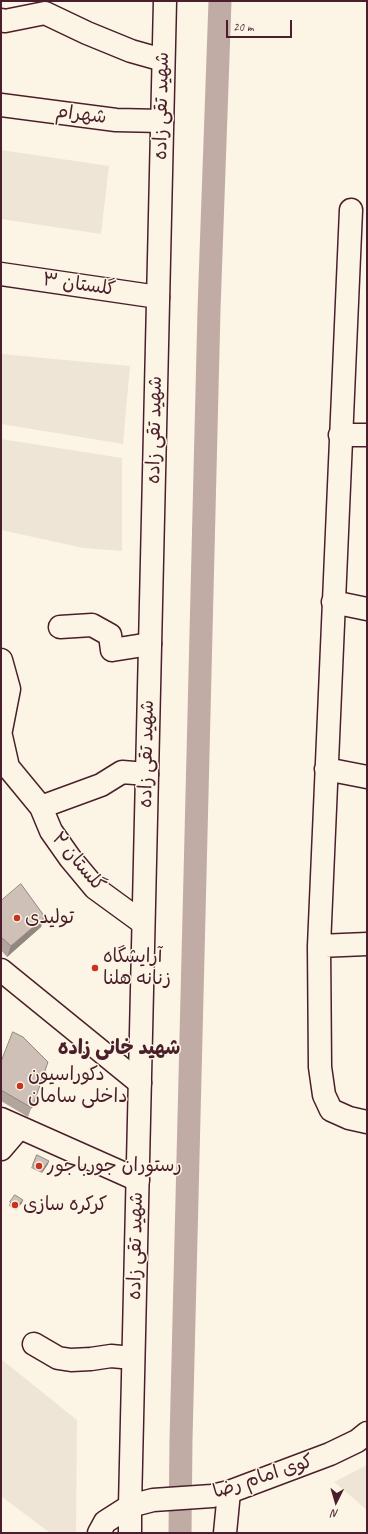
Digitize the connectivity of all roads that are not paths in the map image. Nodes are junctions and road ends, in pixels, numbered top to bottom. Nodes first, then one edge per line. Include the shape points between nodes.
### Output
1 (165, 1) edge
2 (1, 20) edge
3 (163, 60) junction
4 (1, 105) edge
5 (162, 121) junction
6 (351, 210) dead end
7 (358, 262) edge
8 (1, 274) edge
9 (158, 297) junction
10 (340, 435) junction
11 (367, 435) edge
12 (333, 602) junction
13 (367, 609) edge
14 (60, 627) dead end
15 (150, 644) junction
16 (1, 660) edge
17 (1, 730) edge
18 (1, 736) edge
19 (326, 769) junction
20 (147, 774) junction
21 (367, 777) edge
22 (41, 807) junction
23 (143, 923) junction
24 (367, 944) edge
25 (319, 946) junction
26 (1, 970) edge
27 (140, 1083) junction
28 (367, 1122) edge
29 (10, 1124) edge
30 (1, 1149) edge
31 (138, 1180) junction
32 (34, 1344) dead end
33 (133, 1358) junction
34 (367, 1433) edge
35 (220, 1494) junction
36 (130, 1506) junction
37 (99, 1533) edge
38 (130, 1533) edge
39 (226, 1533) edge

1 - 3 street, شهید تقی زاده
2 - 3 street via 45,13 131,51
3 - 5 street, شهید تقی زاده
4 - 5 street, شهرام via 116,120
5 - 9 street, شهید تقی زاده
6 - 7 street
7 - 10 street
8 - 9 street, گلستان ۳
9 - 15 street, شهید تقی زاده
10 - 11 street
10 - 12 street
12 - 13 street
12 - 19 street
14 - 15 street via 92,625 110,635 112,650
15 - 20 street, شهید تقی زاده
16 - 17 street via 9,689
18 - 22 street, گلستان ۲ via 8,767
19 - 21 street
19 - 25 street
20 - 22 street via 122,772 101,786
20 - 23 street, شهید تقی زاده
22 - 23 street, گلستان ۲ via 51,832 95,888
23 - 27 street, شهید تقی زاده
24 - 25 street
25 - 28 street via 320,1067 324,1095 331,1110
26 - 27 street
27 - 31 street, شهید تقی زاده
29 - 30 street
29 - 31 street
31 - 33 street, شهید تقی زاده
32 - 33 street via 58,1358 71,1360 111,1356
33 - 36 street, شهید تقی زاده
34 - 35 street, کوی امام رضا via 357,1441 330,1454
35 - 36 street, کوی امام رضا via 153,1500
35 - 39 street
36 - 37 street, کوی امام رضا via 105,1522
36 - 38 street, شهید تقی زاده

